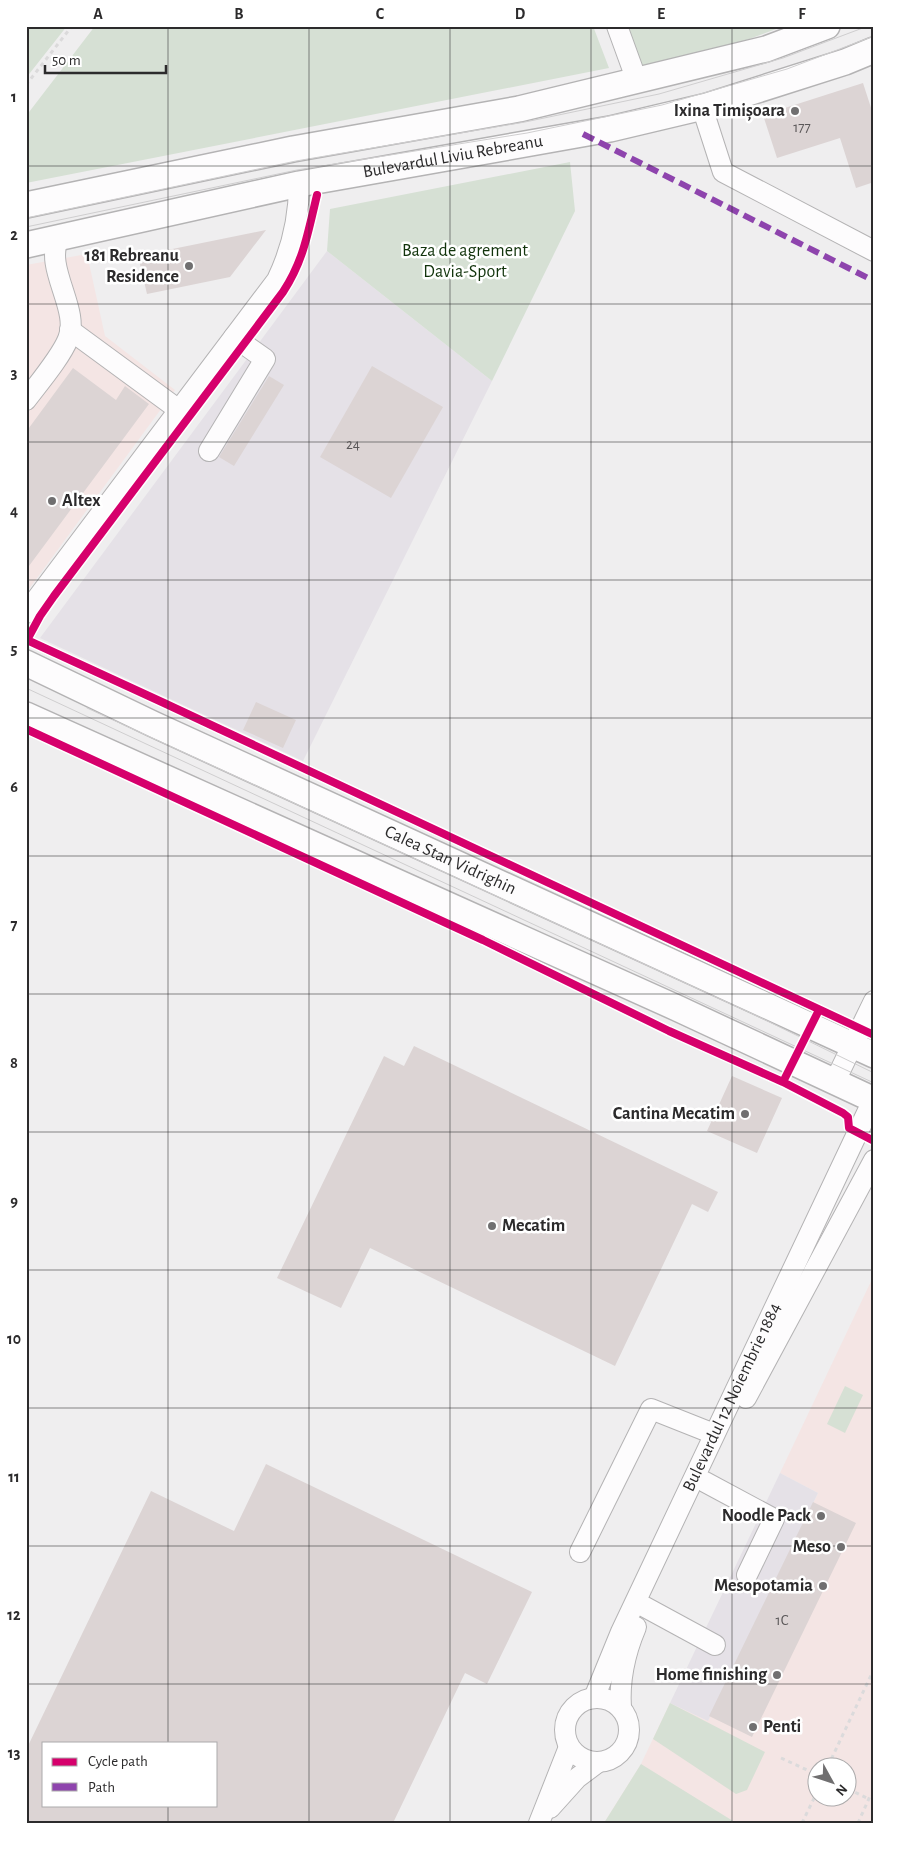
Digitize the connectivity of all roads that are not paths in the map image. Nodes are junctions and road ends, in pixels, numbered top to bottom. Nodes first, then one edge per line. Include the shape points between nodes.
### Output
1 (617, 26) edge
2 (827, 26) edge
3 (874, 50) edge
4 (638, 81) junction
5 (702, 107) junction
6 (299, 184) junction
7 (26, 205) edge
8 (59, 238) junction
9 (26, 245) edge
10 (874, 252) edge
11 (70, 330) junction
12 (234, 338) junction
13 (26, 400) edge
14 (179, 410) junction
15 (209, 451) dead end
16 (26, 613) edge
17 (26, 663) edge
18 (26, 715) edge
19 (874, 1001) edge
20 (863, 1050) edge
21 (835, 1081) junction
22 (874, 1099) edge
23 (874, 1160) edge
24 (714, 1434) junction
25 (705, 1482) junction
26 (580, 1552) dead end
27 (747, 1576) dead end
28 (645, 1607) junction
29 (715, 1645) dead end
30 (594, 1698) junction
31 (620, 1708) junction
32 (569, 1747) junction
33 (597, 1763) junction
34 (541, 1820) edge

1 - 4 street
2 - 4 main road, Bulevardul Liviu Rebreanu via 766,49
3 - 5 main road, Bulevardul Liviu Rebreanu
4 - 7 main road, Bulevardul Liviu Rebreanu via 519,109 293,148
5 - 6 main road, Bulevardul Liviu Rebreanu via 583,134
5 - 10 street via 723,172
6 - 8 main road, Bulevardul Liviu Rebreanu
6 - 12 street via 296,226 288,257 277,280
8 - 9 main road, Bulevardul Liviu Rebreanu
8 - 11 street via 54,251
11 - 13 street via 69,339
11 - 14 street
12 - 14 street
12 - 15 street via 265,359
14 - 16 street
17 - 20 main road, Calea Stan Vidrighin
18 - 21 main road
19 - 20 street
20 - 21 street
21 - 22 main road
22 - 24 street, Bulevardul 12 Noiembrie 1884
23 - 25 street, Bulevardul 12 Noiembrie 1884 via 737,1414
24 - 26 street via 651,1409
24 - 30 street, Bulevardul 12 Noiembrie 1884 via 620,1632
25 - 27 street via 774,1519
25 - 28 street, Bulevardul 12 Noiembrie 1884
28 - 29 street
28 - 31 street, Bulevardul 12 Noiembrie 1884 via 622,1669
30 - 31 street via 604,1698
30 - 32 street via 577,1705 570,1712 564,1729
31 - 33 street via 629,1726 625,1746 614,1758
32 - 33 street via 586,1761
32 - 34 street
33 - 34 street via 577,1778

